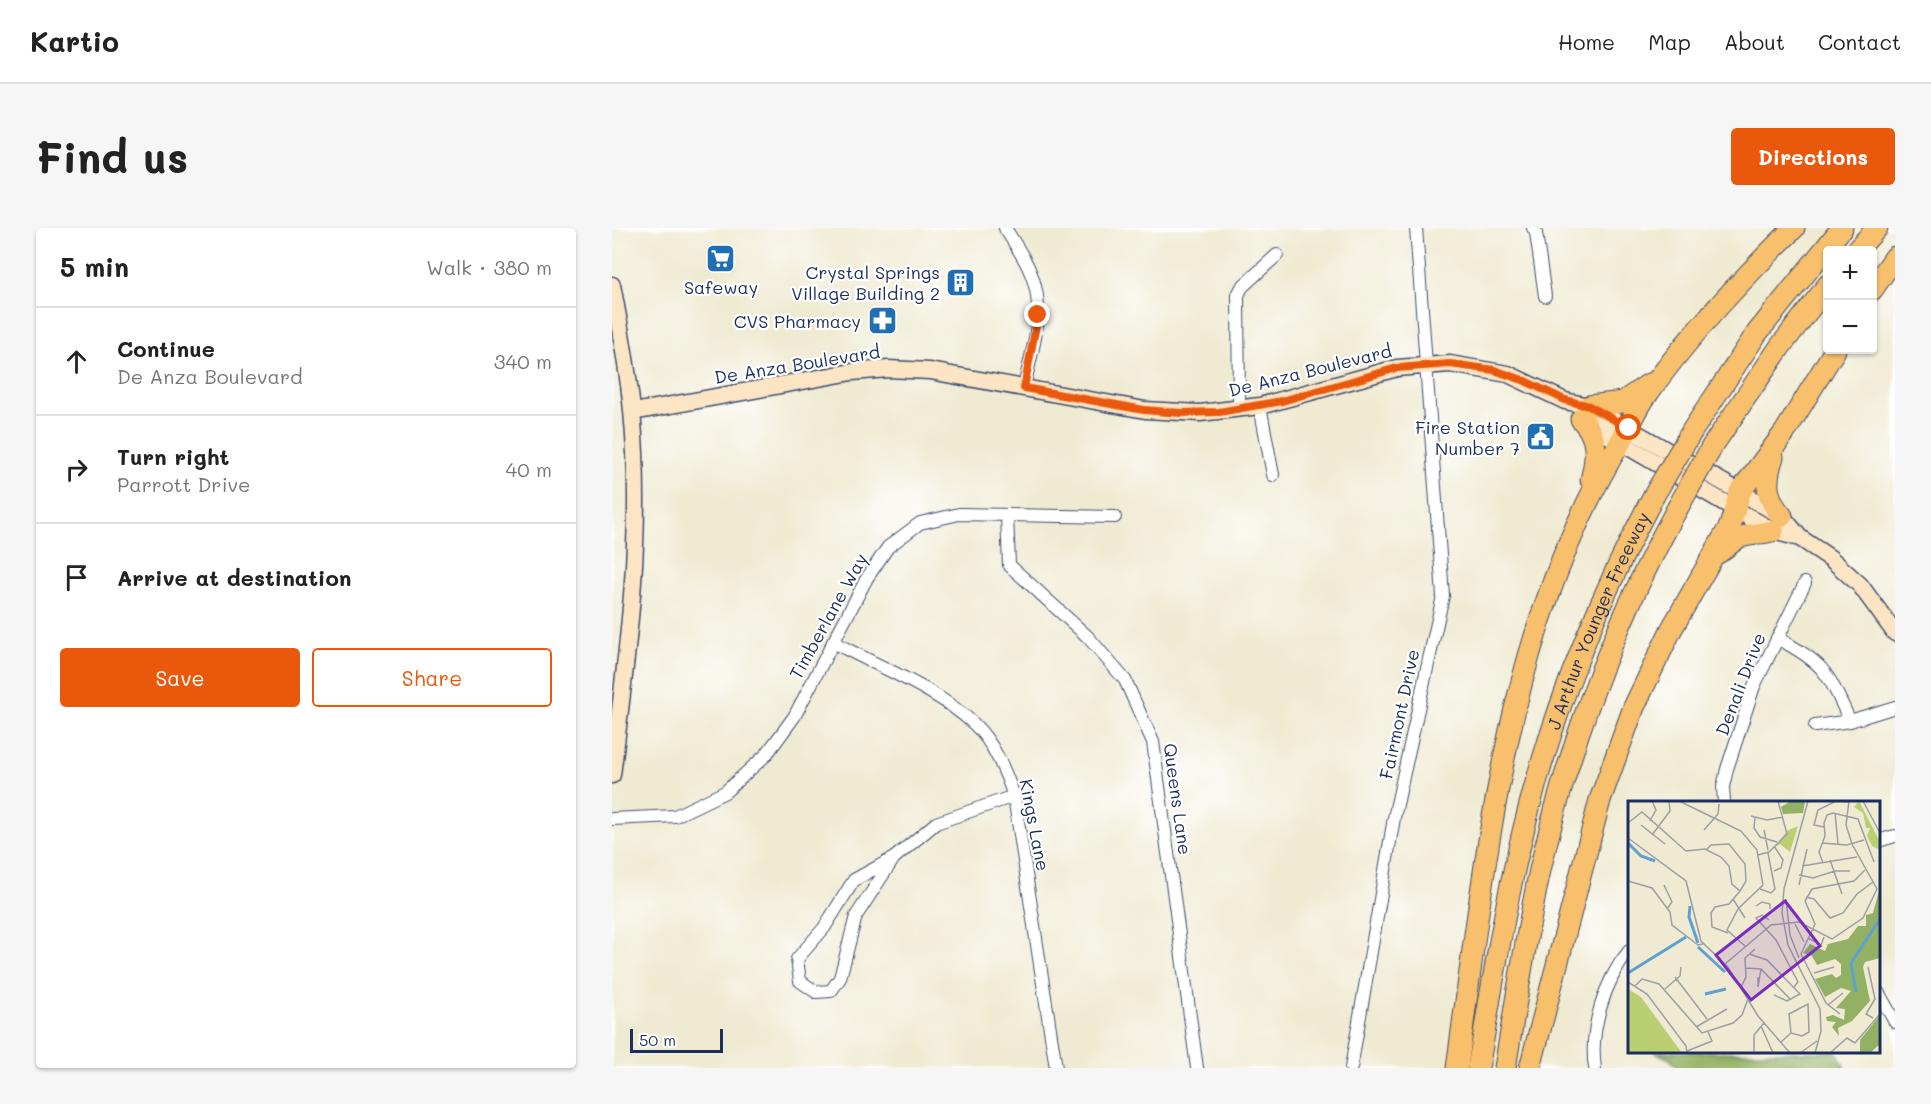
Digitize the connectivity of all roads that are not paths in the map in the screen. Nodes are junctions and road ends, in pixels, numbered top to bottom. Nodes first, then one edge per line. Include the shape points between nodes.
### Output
1 (1005, 228) edge
2 (1416, 228) edge
3 (1533, 228) edge
4 (1794, 228) edge
5 (1842, 228) edge
6 (1877, 228) edge
7 (1861, 246) edge
8 (1277, 255) dead end
9 (1895, 257) edge
10 (1877, 283) edge
11 (612, 285) edge
12 (1823, 290) edge
13 (1545, 296) dead end
14 (1833, 354) edge
15 (1425, 364) junction
16 (1666, 371) junction
17 (1024, 388) junction
18 (1260, 406) junction
19 (1239, 410) junction
20 (633, 412) junction
21 (1585, 412) junction
22 (1785, 432) junction
23 (1624, 435) junction
24 (1273, 475) dead end
25 (1738, 501) junction
26 (1581, 512) junction
27 (1007, 515) junction
28 (1115, 517) dead end
29 (1778, 524) junction
30 (1707, 568) junction
31 (1805, 583) dead end
32 (1895, 633) edge
33 (1777, 638) junction
34 (833, 642) junction
35 (1895, 707) edge
36 (1850, 721) junction
37 (1815, 726) dead end
38 (612, 775) edge
39 (1014, 796) junction
40 (1724, 801) edge
41 (612, 819) edge
42 (1895, 836) edge
43 (1880, 840) edge
44 (894, 858) junction
45 (1628, 953) edge
46 (1880, 996) edge
47 (1895, 1022) edge
48 (1056, 1068) edge
49 (1197, 1068) edge
50 (1350, 1068) edge
51 (1457, 1068) edge
52 (1478, 1068) edge
53 (1505, 1068) edge
54 (1530, 1068) edge
55 (1595, 1068) edge

1 - 17 street via 1031,274 1038,302
2 - 15 street, Fairmont Drive
3 - 13 street
4 - 16 highway
5 - 52 highway, J Arthur Younger Freeway, bridge via 1757,333 1692,431 1653,497 1594,620 1544,756 1512,878
6 - 7 highway
8 - 19 street via 1238,295
9 - 10 highway
11 - 20 street
12 - 53 highway, J Arthur Younger Freeway, bridge via 1713,445 1677,508 1614,640 1568,766 1537,887
14 - 22 highway
15 - 18 street, De Anza Boulevard via 1383,371
15 - 21 street, De Anza Boulevard via 1494,370 1523,380
15 - 50 street, Fairmont Drive via 1443,597 1394,818
16 - 21 highway via 1623,402
16 - 23 highway
17 - 19 street, De Anza Boulevard via 1161,412
17 - 20 street, De Anza Boulevard via 930,371 869,369
18 - 19 street, De Anza Boulevard
18 - 24 street
20 - 38 street via 633,581
21 - 23 street, De Anza Boulevard
21 - 26 highway via 1596,449
22 - 25 highway
22 - 29 highway via 1771,463 1767,484
23 - 25 street, De Anza Boulevard
23 - 26 highway
25 - 29 street, De Anza Boulevard
25 - 30 highway
26 - 51 highway via 1541,611 1509,726 1493,810
27 - 28 street, Timberlane Way
27 - 34 street, Timberlane Way via 959,514 920,523 888,547
27 - 49 street, Queens Lane via 1009,565 1088,637 1125,680 1153,742
29 - 30 highway via 1735,539
29 - 32 street, De Anza Boulevard via 1830,558 1860,585
30 - 54 highway via 1652,668 1614,759
31 - 33 street, Denali Drive
33 - 36 street via 1818,662
33 - 40 street, Denali Drive via 1754,686 1727,769
34 - 39 street, Kings Lane via 941,700 975,724 1003,765
34 - 41 street, Timberlane Way via 794,717 766,755 725,792 675,816
35 - 36 street
36 - 37 street
39 - 44 street via 936,823
39 - 48 street, Kings Lane
42 - 43 street
44 - 44 street via 854,880 824,928 797,960 800,981 816,992 831,991 840,978 856,916
45 - 55 street via 1602,1004
46 - 47 street

